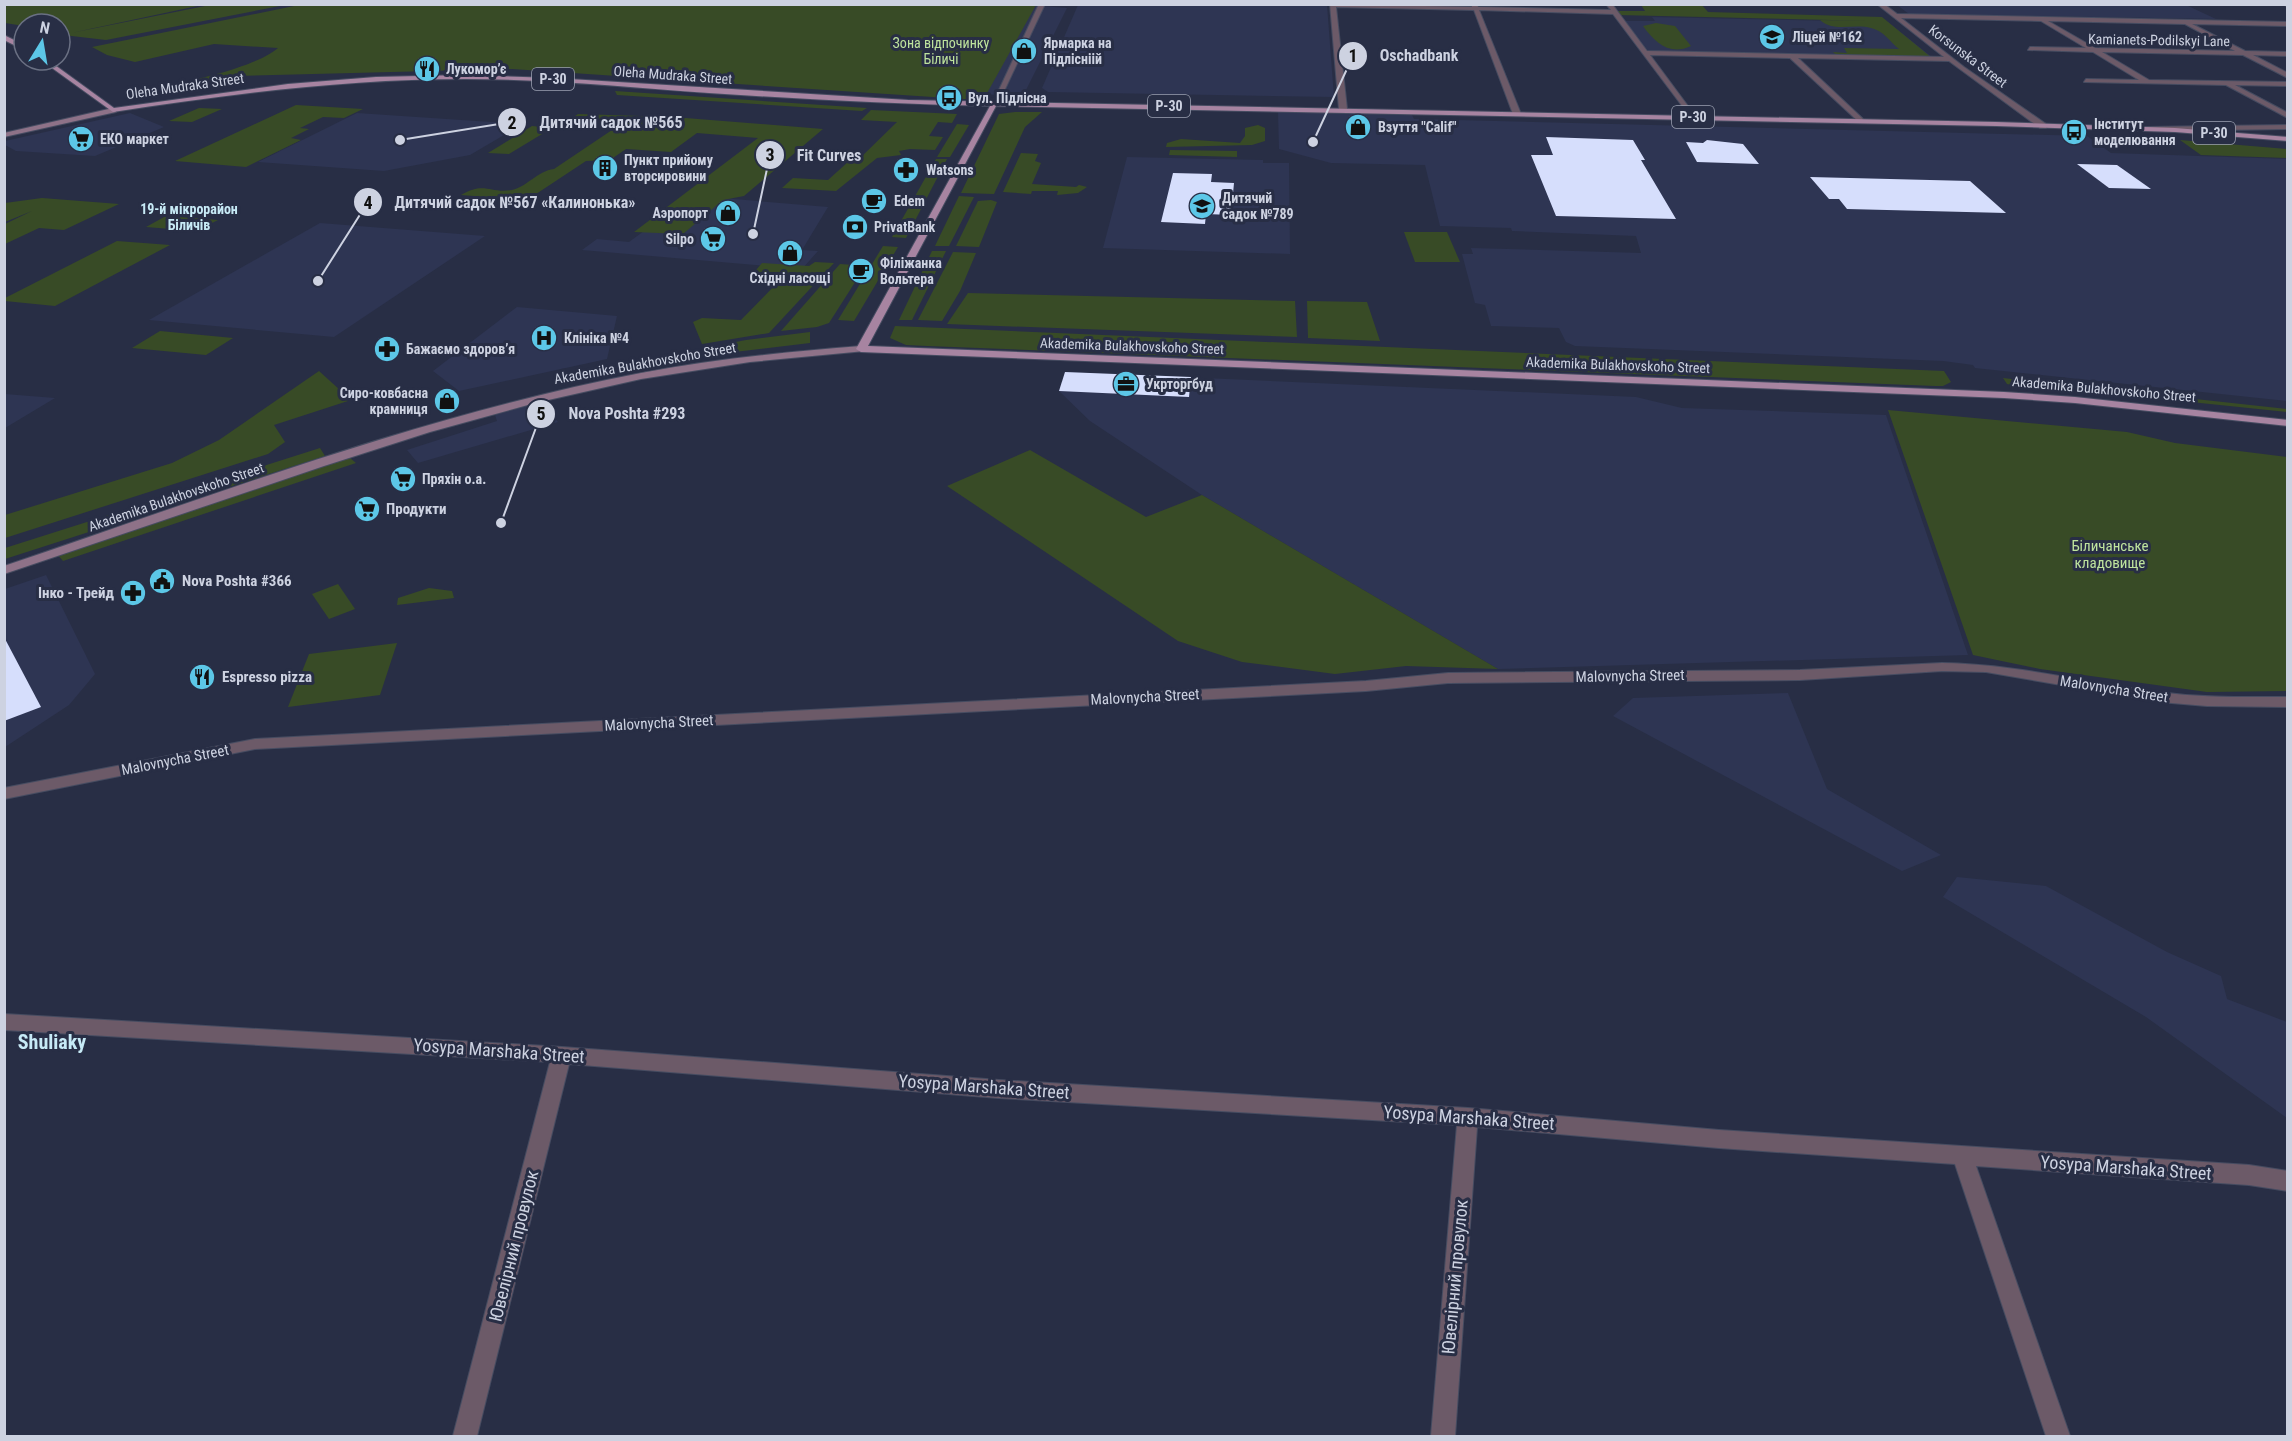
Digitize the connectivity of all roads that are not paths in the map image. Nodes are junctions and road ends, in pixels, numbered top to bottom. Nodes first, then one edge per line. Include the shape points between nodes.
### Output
1 (1042, 4) edge
2 (1609, 4) edge
3 (1880, 4) edge
4 (1333, 5) edge
5 (1475, 7) edge
6 (1614, 12) junction
7 (1895, 16) junction
8 (2042, 19) junction
9 (2182, 22) junction
10 (2288, 24) edge
11 (2030, 50) dead end
12 (2096, 51) junction
13 (1644, 53) junction
14 (2246, 54) junction
15 (2288, 54) edge
16 (1792, 56) junction
17 (1951, 59) junction
18 (61, 72) edge
19 (2288, 76) edge
20 (2086, 81) dead end
21 (2148, 82) junction
22 (2226, 84) junction
23 (2288, 84) edge
24 (994, 104) junction
25 (113, 110) junction
26 (1343, 110) junction
27 (1518, 114) junction
28 (2288, 116) edge
29 (1692, 117) junction
30 (1860, 121) junction
31 (2043, 126) junction
32 (2288, 127) edge
33 (2141, 129) junction
34 (4, 135) edge
35 (2288, 140) edge
36 (861, 350) junction
37 (2288, 423) edge
38 (4, 570) edge
39 (2288, 702) edge
40 (4, 794) edge
41 (4, 1022) edge
42 (562, 1054) junction
43 (1468, 1117) junction
44 (1963, 1157) junction
45 (2288, 1181) edge
46 (465, 1437) edge
47 (1443, 1437) edge
48 (2058, 1437) edge

1 - 24 street
2 - 6 street
3 - 7 street, Korsunska Street
4 - 5 street
4 - 26 street
5 - 6 street
5 - 27 street
6 - 13 street
7 - 8 street
7 - 17 street, Korsunska Street
8 - 9 street
8 - 12 street
9 - 10 street
9 - 14 street
11 - 12 street, Kamianets-Podilskyi Lane
12 - 14 street, Kamianets-Podilskyi Lane
12 - 21 street
13 - 16 street
13 - 29 street
14 - 15 street, Kamianets-Podilskyi Lane
14 - 19 street
16 - 17 street
16 - 30 street
17 - 31 street, Korsunska Street
18 - 25 main road
20 - 21 street
21 - 22 street
22 - 23 street
22 - 28 street
24 - 25 main road, Oleha Mudraka Street / Р-30 via 463,77 270,88
24 - 26 main road, Oleha Mudraka Street / Р-30
24 - 36 main road
25 - 34 street, Oleha Mudraka Street
26 - 27 main road, Р-30
27 - 29 main road, Р-30
29 - 30 main road, Р-30
30 - 31 main road, Р-30
31 - 33 main road, Р-30
32 - 33 street
33 - 35 main road, Р-30
36 - 37 main road, Akademika Bulakhovskoho Street via 2004,395
36 - 38 street, Akademika Bulakhovskoho Street via 781,355 697,367 544,397 342,457
39 - 40 street, Malovnycha Street via 2160,697 1975,668 1942,667 1800,675 1448,678 1342,687 255,744
41 - 42 street, Yosypa Marshaka Street
42 - 43 street, Yosypa Marshaka Street via 1010,1090
42 - 46 street, Ювелірний провулок
43 - 44 street, Yosypa Marshaka Street
43 - 47 street, Ювелірний провулок
44 - 45 street, Yosypa Marshaka Street via 2249,1175
44 - 48 street

